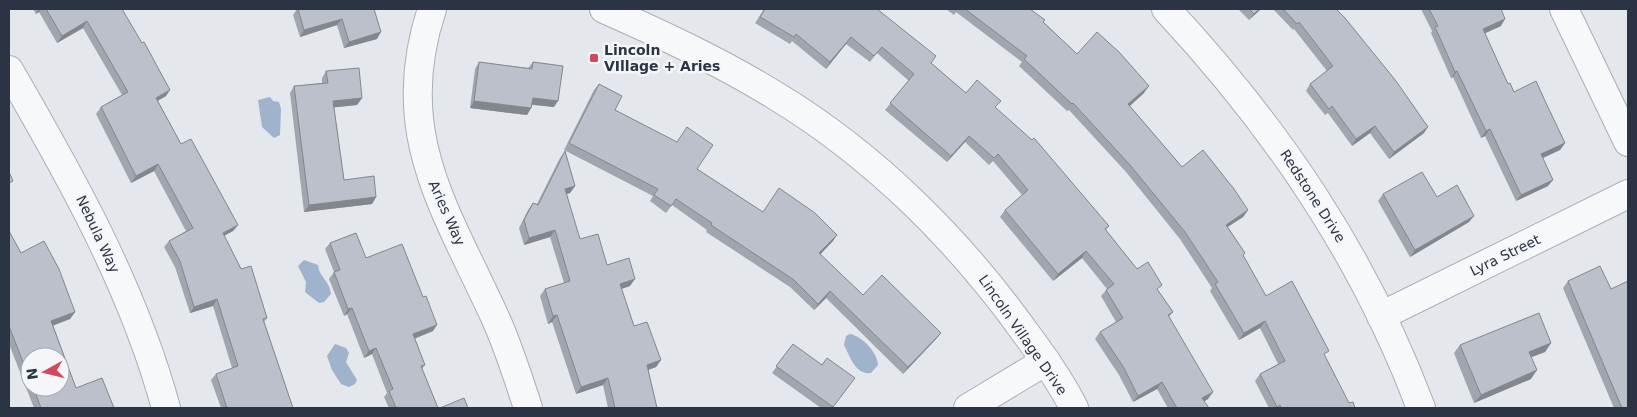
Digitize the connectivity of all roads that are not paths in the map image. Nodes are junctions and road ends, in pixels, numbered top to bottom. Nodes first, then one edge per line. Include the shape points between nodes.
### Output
1 (432, 9) edge
2 (604, 9) edge
3 (1166, 9) edge
4 (1564, 9) edge
5 (9, 70) edge
6 (1628, 142) edge
7 (1628, 194) edge
8 (1381, 316) junction
9 (1046, 361) junction
10 (166, 408) edge
11 (528, 408) edge
12 (968, 408) edge
13 (1074, 408) edge
14 (1421, 408) edge

1 - 11 street, Aries Way via 420,57 417,90 424,153 444,212 495,317
2 - 9 street, Lincoln Village Drive via 725,66 777,96 876,169 964,254
3 - 8 street, Redstone Drive via 1259,116 1305,180 1346,247
4 - 6 street
5 - 10 street, Nebula Way via 68,172 106,248 138,326
7 - 8 street, Lyra Street
8 - 14 street, Redstone Drive
9 - 12 street
9 - 13 street, Lincoln Village Drive

